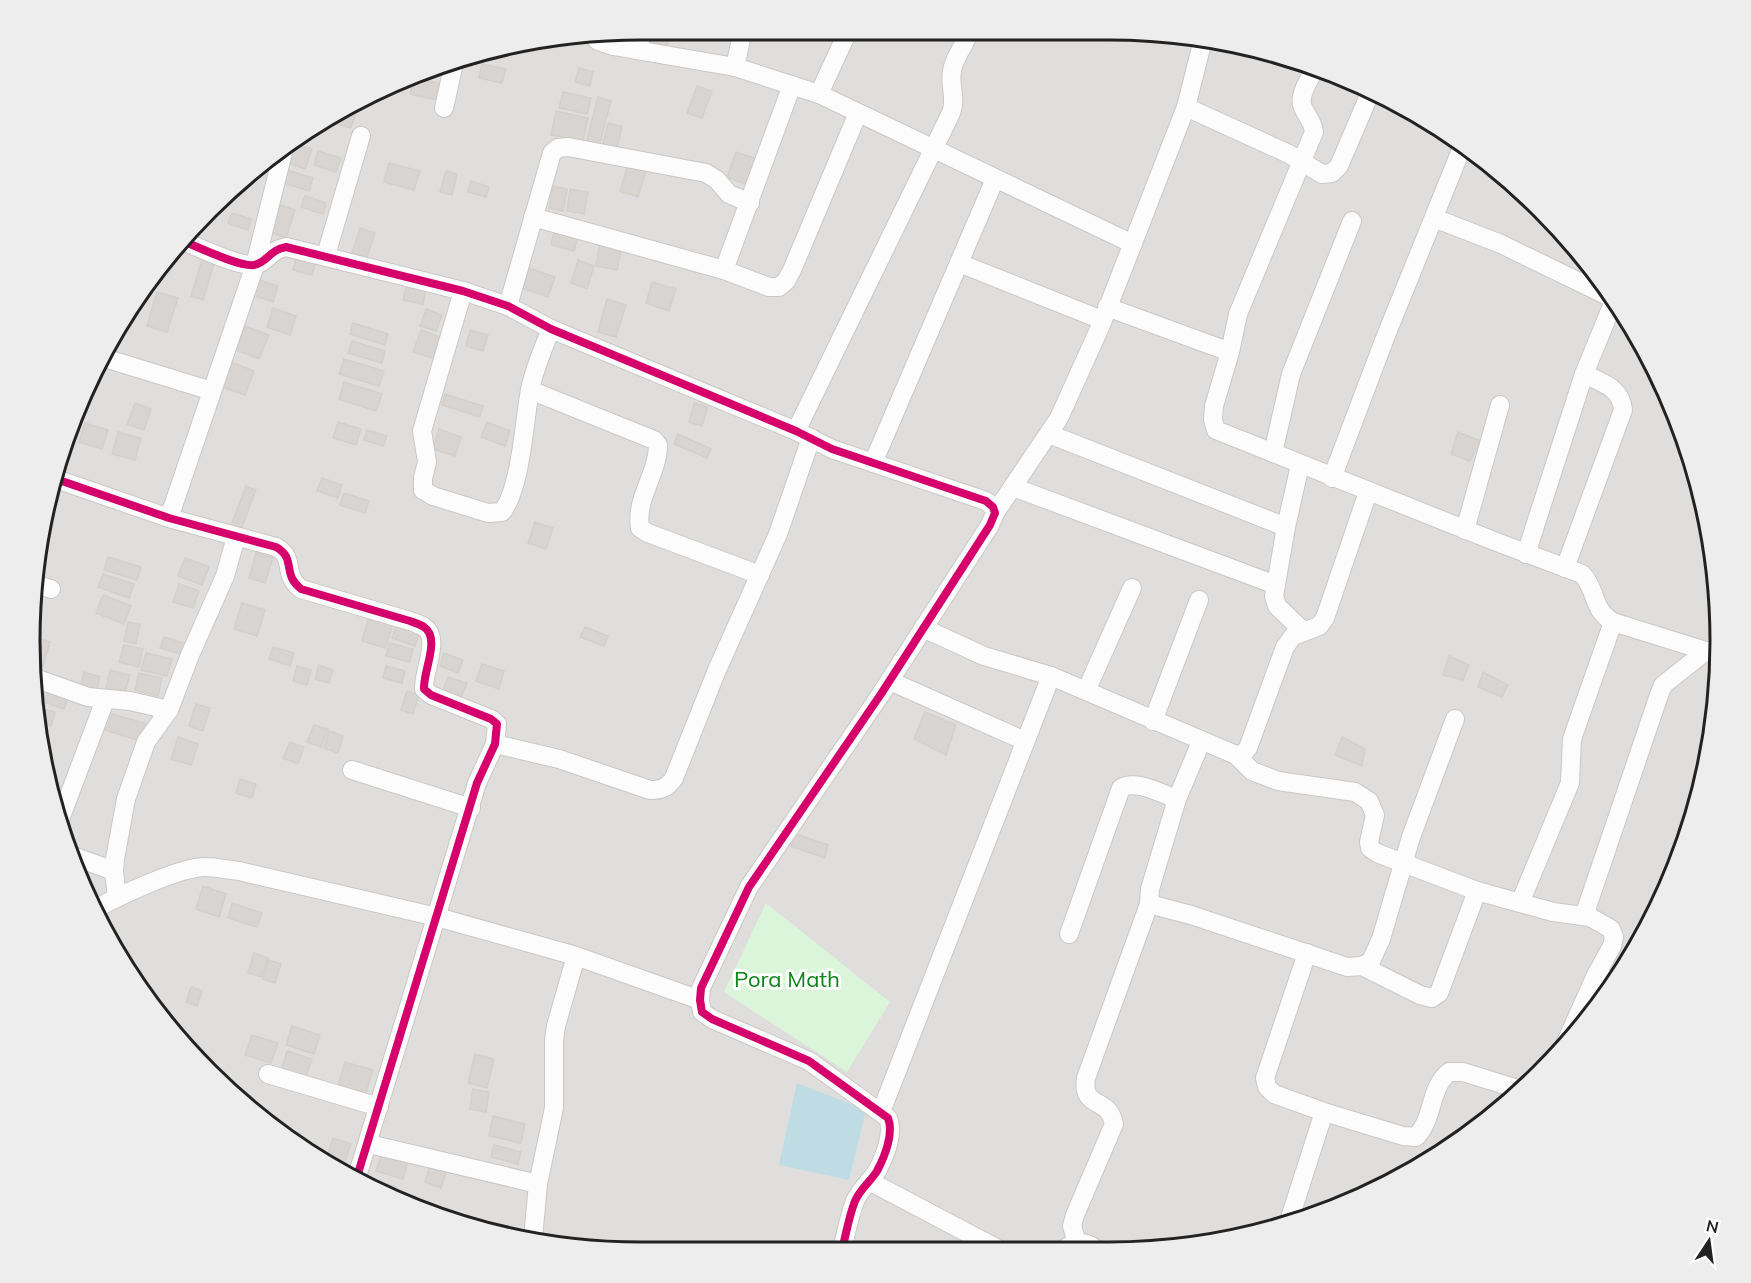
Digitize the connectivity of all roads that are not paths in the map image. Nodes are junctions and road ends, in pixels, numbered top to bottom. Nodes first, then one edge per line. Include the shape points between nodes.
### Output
1 (640, 40) edge
2 (741, 40) edge
3 (844, 40) edge
4 (964, 40) edge
5 (603, 42) edge
6 (1201, 48) edge
7 (638, 50) junction
8 (735, 67) junction
9 (452, 71) edge
10 (1312, 75) edge
11 (792, 85) junction
12 (819, 94) junction
13 (1368, 99) edge
14 (1186, 107) junction
15 (444, 108) dead end
16 (858, 113) junction
17 (362, 136) dead end
18 (933, 150) junction
19 (1459, 154) edge
20 (1302, 161) junction
21 (281, 162) edge
22 (995, 179) junction
23 (750, 203) junction
24 (533, 218) junction
25 (1434, 218) junction
26 (1352, 221) dead end
27 (191, 244) edge
28 (1133, 244) junction
29 (326, 255) junction
30 (959, 263) junction
31 (255, 265) junction
32 (724, 270) junction
33 (463, 291) junction
34 (1597, 291) edge
35 (508, 306) junction
36 (1609, 309) edge
37 (1105, 314) junction
38 (551, 329) junction
39 (1230, 352) junction
40 (111, 360) edge
41 (1584, 374) junction
42 (530, 390) junction
43 (212, 391) junction
44 (1500, 405) dead end
45 (804, 434) junction
46 (1049, 434) junction
47 (1273, 453) junction
48 (873, 463) junction
49 (1300, 465) junction
50 (1332, 478) junction
51 (62, 481) edge
52 (1013, 487) junction
53 (1368, 492) junction
54 (995, 513) junction
55 (168, 518) junction
56 (1286, 527) junction
57 (1465, 530) junction
58 (236, 537) junction
59 (1526, 554) junction
60 (1565, 567) junction
61 (760, 575) junction
62 (1276, 585) junction
63 (1132, 588) dead end
64 (1199, 600) dead end
65 (1613, 622) junction
66 (922, 628) junction
67 (1303, 631) junction
68 (1710, 650) edge
69 (1710, 653) edge
70 (1051, 676) junction
71 (42, 681) edge
72 (890, 681) junction
73 (1086, 691) junction
74 (105, 700) junction
75 (169, 710) junction
76 (1455, 719) dead end
77 (1153, 721) junction
78 (1025, 741) junction
79 (1201, 741) junction
80 (495, 744) junction
81 (1236, 755) junction
82 (352, 770) dead end
83 (1177, 799) junction
84 (64, 808) edge
85 (471, 808) junction
86 (81, 859) edge
87 (1403, 862) junction
88 (114, 871) junction
89 (1477, 891) junction
90 (117, 898) junction
91 (1520, 903) junction
92 (1149, 904) junction
93 (101, 906) edge
94 (437, 917) junction
95 (1590, 917) junction
96 (1069, 934) dead end
97 (1307, 953) junction
98 (576, 956) junction
99 (1362, 966) junction
100 (1596, 975) junction
101 (1606, 979) edge
102 (700, 1000) junction
103 (1577, 1018) edge
104 (268, 1074) dead end
105 (1512, 1087) edge
106 (379, 1107) junction
107 (881, 1112) junction
108 (1324, 1112) junction
109 (369, 1144) junction
110 (359, 1172) edge
111 (869, 1181) junction
112 (538, 1184) junction
113 (1291, 1214) edge
114 (534, 1232) edge
115 (844, 1242) edge
116 (985, 1242) edge
117 (1077, 1242) edge

1 - 7 street
2 - 8 street
3 - 12 street
4 - 18 street via 951,72 954,105
5 - 7 street
6 - 14 street
7 - 8 street
8 - 11 street
9 - 15 street
10 - 20 street via 1302,105 1314,132
11 - 12 street
11 - 23 street
12 - 16 street
13 - 20 street via 1339,166 1332,173 1322,174
14 - 20 street
14 - 28 street
16 - 18 street
16 - 32 street via 786,281 779,287 769,287
17 - 29 street
18 - 22 street
18 - 45 street
19 - 25 street
20 - 39 street via 1245,294
21 - 31 street
22 - 28 street
22 - 30 street
23 - 24 street via 729,194 706,173 568,147 552,153
23 - 32 street
24 - 32 street
24 - 35 street
25 - 34 street via 1501,244
25 - 50 street
26 - 47 street via 1291,374
27 - 31 street
28 - 37 street
29 - 31 street via 286,247 276,249
29 - 33 street
30 - 37 street
30 - 48 street
31 - 43 street
33 - 35 street
33 - 42 street via 422,431 427,462 423,490 488,513 502,512 511,498
35 - 38 street
36 - 41 street
37 - 39 street
37 - 46 street
38 - 42 street
38 - 45 street
39 - 47 street via 1214,406 1216,430
40 - 43 street
41 - 59 street
41 - 60 street via 1615,390 1623,410
42 - 61 street via 654,440 658,456 640,506 640,528
43 - 55 street
44 - 57 street
45 - 48 street
45 - 61 street via 778,534
46 - 52 street
46 - 56 street
47 - 49 street
48 - 54 street via 986,501
49 - 50 street
49 - 56 street
50 - 53 street
51 - 55 street
52 - 54 street
52 - 62 street
53 - 57 street
53 - 67 street via 1325,618 1319,626
54 - 66 street
55 - 58 street
56 - 62 street
57 - 59 street
58 - 75 street via 225,576
58 - 80 street via 282,551 288,558 293,582 302,588 426,627 432,643 424,688 431,695 491,718 496,724
59 - 60 street
60 - 65 street via 1590,582 1602,615
61 - 80 street via 669,786 650,790 559,759
62 - 67 street via 1277,606
63 - 73 street
64 - 77 street
65 - 68 street
65 - 91 street via 1572,738 1570,783
66 - 70 street via 984,656
66 - 72 street
67 - 81 street via 1285,647 1248,748
69 - 95 street via 1663,685 1586,910
70 - 73 street
70 - 78 street
71 - 74 street
72 - 78 street
72 - 102 street via 749,888 701,988
73 - 77 street
74 - 75 street
74 - 84 street
75 - 88 street via 146,742 126,799
76 - 87 street
77 - 79 street
78 - 107 street
79 - 81 street
79 - 83 street
80 - 85 street via 477,783
81 - 87 street via 1252,771 1278,781 1355,792 1369,801 1375,815 1370,848
82 - 85 street
83 - 92 street
83 - 96 street via 1136,785 1121,788
85 - 94 street
86 - 88 street
87 - 89 street
87 - 99 street via 1382,939 1371,961
88 - 90 street
89 - 91 street
89 - 99 street via 1439,993 1432,998
90 - 93 street
90 - 94 street via 189,869 205,867 239,871
91 - 95 street
92 - 97 street
92 - 117 street via 1086,1078 1087,1096 1108,1110 1114,1124 1075,1215 1072,1226
94 - 98 street
94 - 106 street
95 - 100 street via 1611,929 1614,937
97 - 99 street via 1347,967
97 - 108 street via 1265,1078 1274,1094
98 - 102 street
98 - 112 street via 556,1026 554,1108
100 - 101 street
100 - 103 street
102 - 107 street via 702,1012 712,1019 809,1061
104 - 106 street
105 - 108 street via 1463,1072 1449,1072 1440,1079 1424,1129 1416,1137
106 - 109 street
107 - 111 street via 891,1125 890,1135
108 - 113 street
109 - 110 street
109 - 112 street
111 - 115 street via 855,1201
111 - 116 street
112 - 114 street

